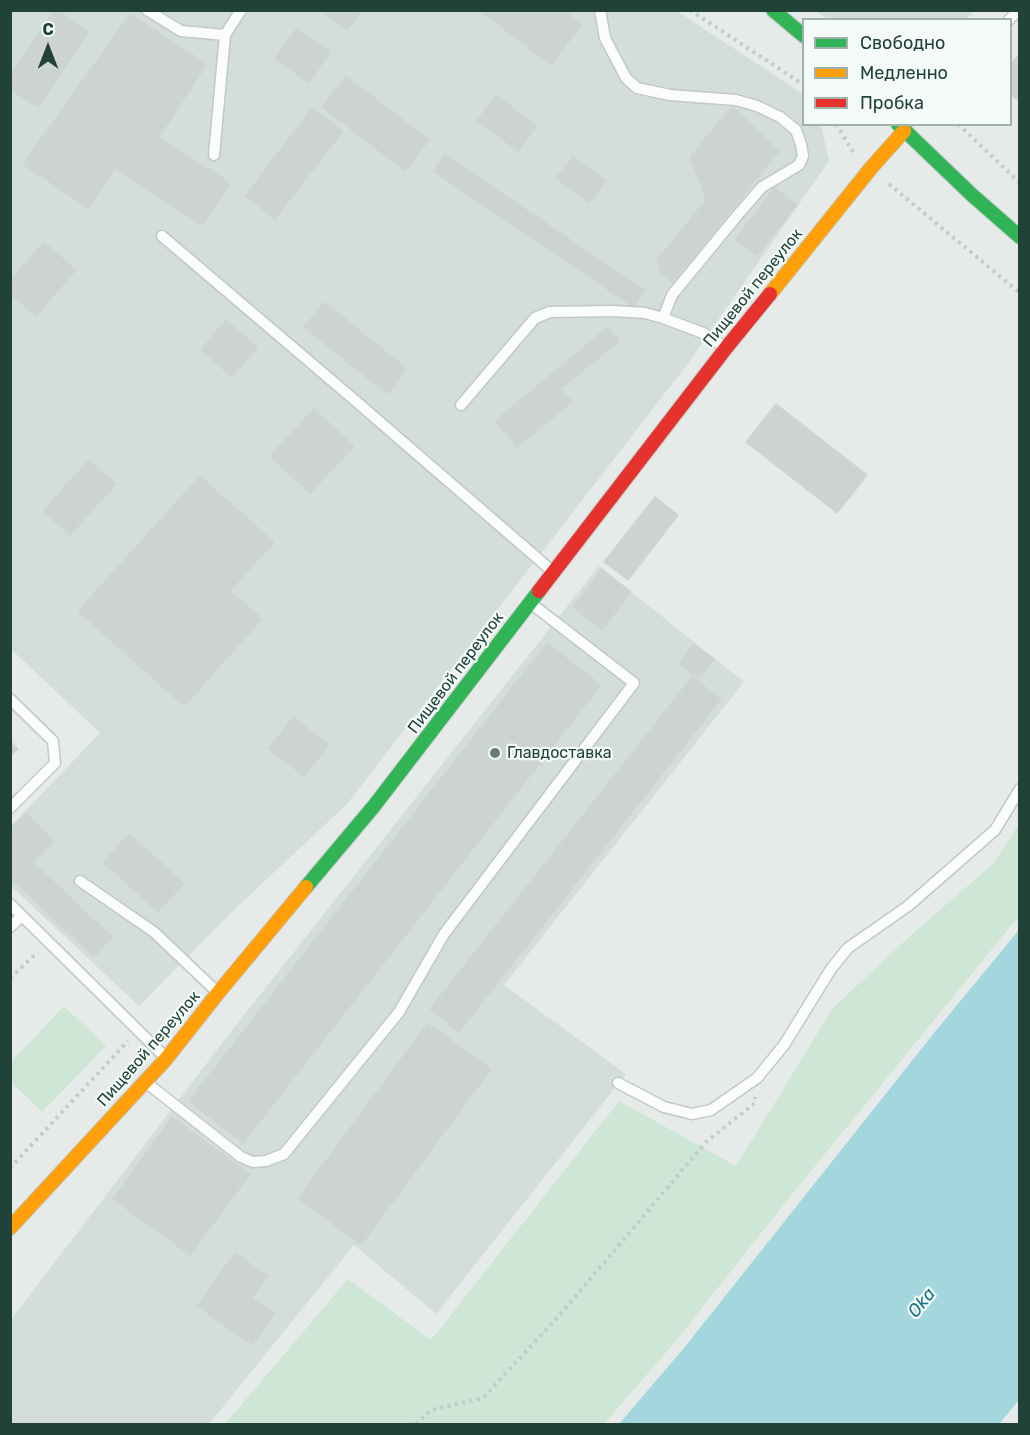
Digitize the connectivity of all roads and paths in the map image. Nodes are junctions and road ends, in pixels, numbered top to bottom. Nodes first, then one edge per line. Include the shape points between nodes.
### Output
1 (147, 10) edge
2 (241, 10) edge
3 (600, 10) edge
4 (690, 10) edge
5 (773, 10) edge
6 (802, 34) edge
7 (225, 35) junction
8 (802, 84) edge
9 (837, 126) edge
10 (960, 126) edge
11 (904, 127) edge
12 (854, 153) dead end
13 (214, 155) dead end
14 (888, 183) dead end
15 (1020, 183) edge
16 (1020, 222) edge
17 (1003, 223) junction
18 (162, 236) dead end
19 (1020, 237) edge
20 (1020, 293) edge
21 (663, 318) junction
22 (726, 348) junction
23 (461, 405) dead end
24 (553, 572) junction
25 (530, 603) junction
26 (10, 699) edge
27 (1020, 789) edge
28 (10, 808) edge
29 (80, 881) dead end
30 (10, 904) edge
31 (22, 916) junction
32 (10, 927) edge
33 (48, 942) junction
34 (10, 978) edge
35 (218, 993) junction
36 (137, 1030) junction
37 (166, 1059) junction
38 (757, 1078) junction
39 (145, 1082) junction
40 (618, 1083) dead end
41 (10, 1168) edge
42 (10, 1228) edge
43 (416, 1425) edge

1 - 7 lane via 181,31
2 - 7 lane
3 - 21 lane via 605,38 626,78 637,88 670,95 736,99 757,106 796,130 801,144 803,156 799,165 755,194 672,295
4 - 8 path
5 - 6 main road
7 - 13 lane
9 - 12 path
10 - 15 path
11 - 17 main road
11 - 22 main road, Пищевой переулок
14 - 20 path
16 - 17 lane
17 - 19 main road
18 - 24 lane
21 - 22 lane via 703,333
21 - 23 lane via 614,311 550,312 535,318
22 - 24 main road, Пищевой переулок
24 - 25 main road, Пищевой переулок
25 - 35 main road, Пищевой переулок via 374,806
25 - 39 lane via 634,683 444,934 399,1012 284,1154 266,1161 253,1162 241,1157
26 - 28 lane via 53,741 55,763
27 - 38 lane via 995,830 908,906 848,948 784,1045
29 - 35 lane via 154,932
30 - 31 lane
31 - 32 lane
31 - 33 lane
33 - 34 path
33 - 36 lane
35 - 37 main road, Пищевой переулок
36 - 37 lane
36 - 41 path
37 - 39 main road, Пищевой переулок
38 - 40 lane via 711,1110 692,1114 664,1107
38 - 43 path via 755,1103 707,1141 558,1317 483,1398 431,1410
39 - 42 main road, Пищевой переулок

